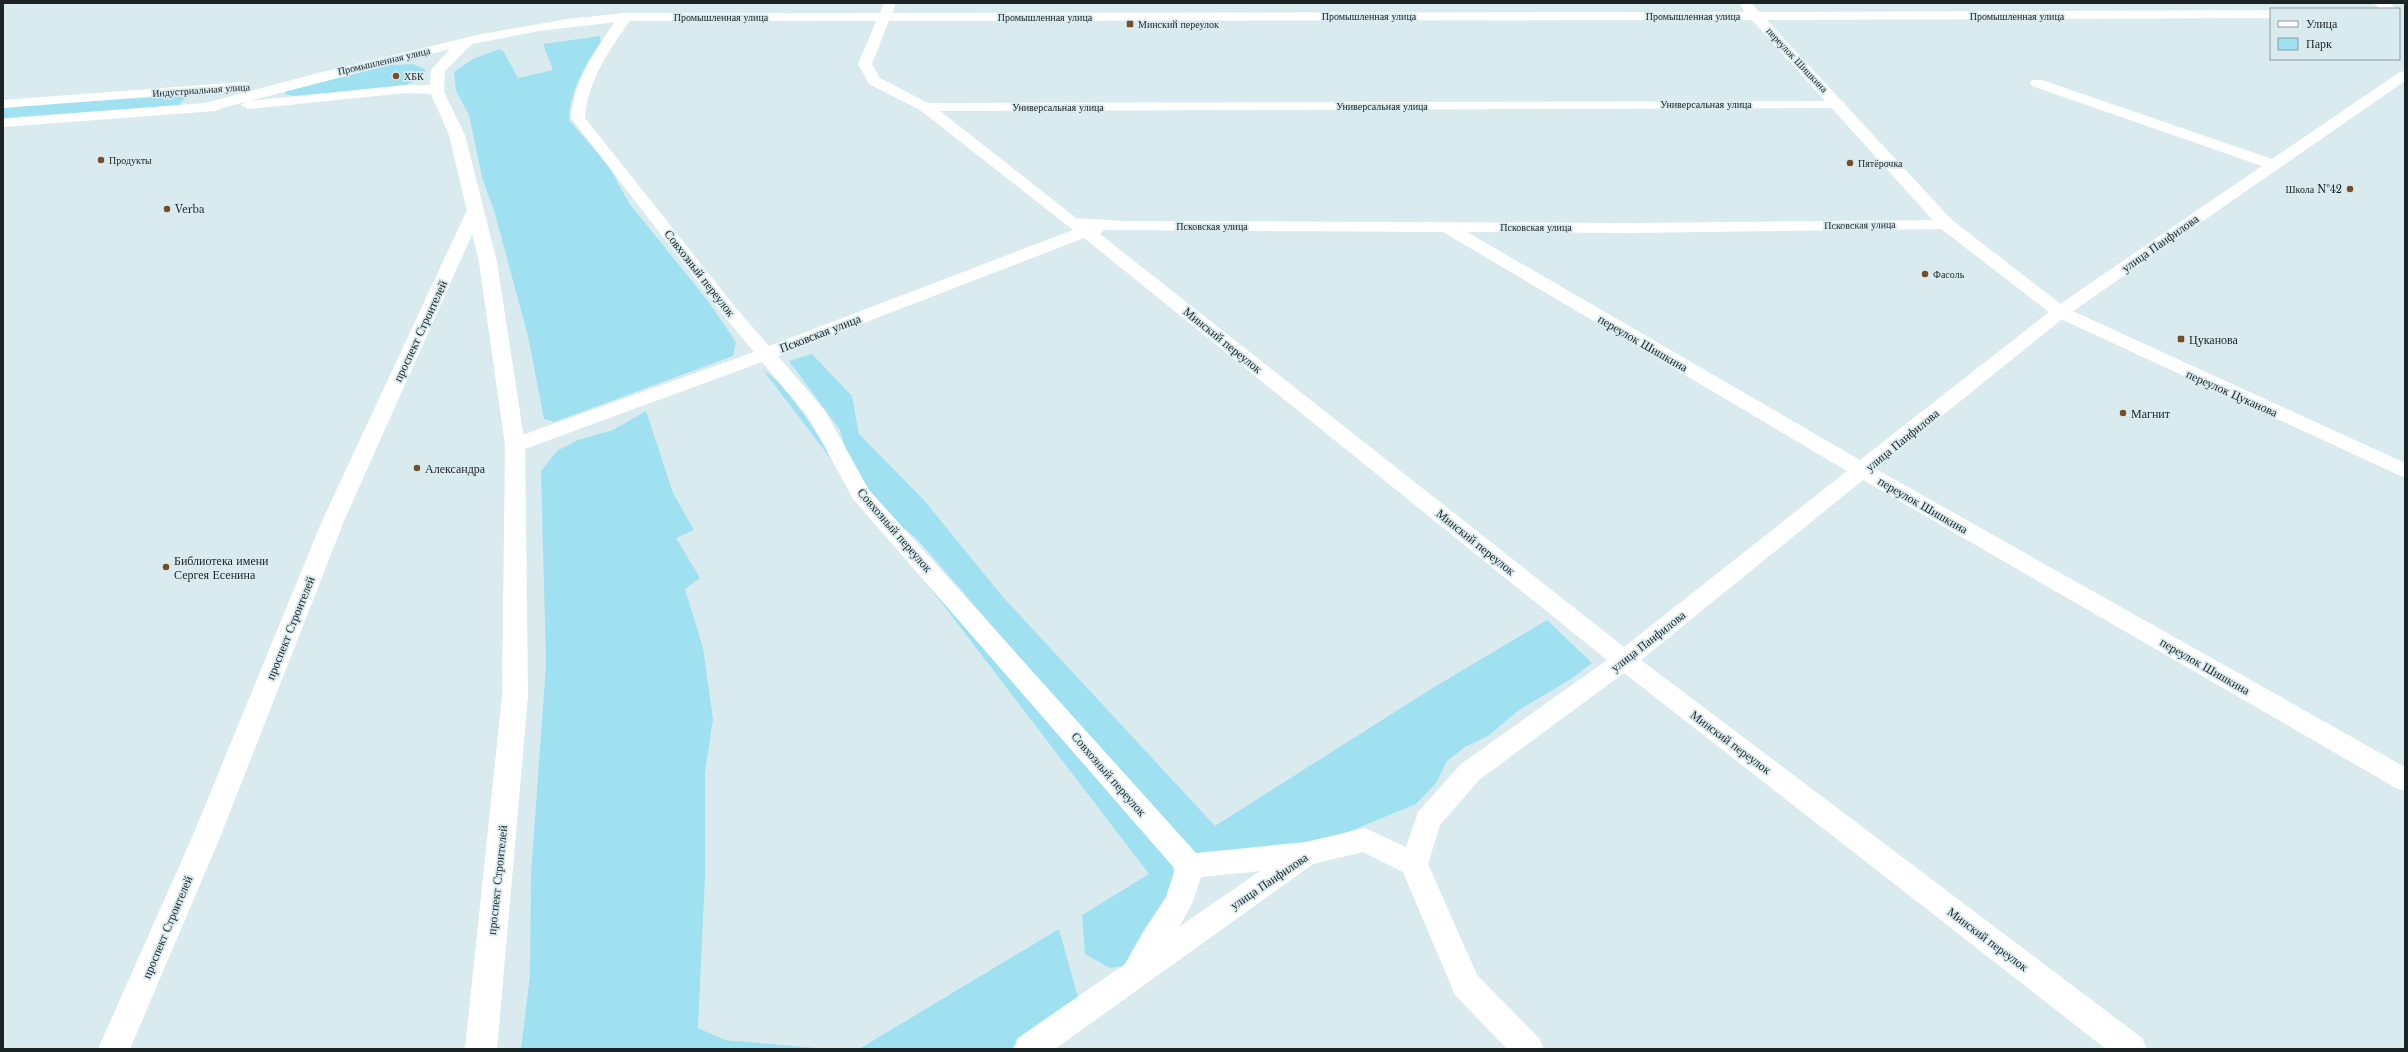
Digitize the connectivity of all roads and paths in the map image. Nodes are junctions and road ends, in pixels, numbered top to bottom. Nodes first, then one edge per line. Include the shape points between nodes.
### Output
1 (1328, 3) edge
2 (1744, 3) edge
3 (2060, 3) edge
4 (2379, 3) edge
5 (2388, 8) edge
6 (887, 10) edge
7 (2270, 14) edge
8 (1333, 16) junction
9 (1755, 16) junction
10 (2078, 16) junction
11 (625, 17) junction
12 (469, 41) junction
13 (2405, 75) edge
14 (438, 80) junction
15 (298, 81) junction
16 (2037, 84) dead end
17 (3, 104) edge
18 (1838, 104) junction
19 (925, 107) junction
20 (201, 108) junction
21 (3, 123) edge
22 (2273, 165) junction
23 (475, 210) junction
24 (1946, 224) junction
25 (1444, 226) junction
26 (1079, 227) junction
27 (2060, 312) junction
28 (766, 354) junction
29 (516, 446) junction
30 (1863, 471) junction
31 (2405, 471) edge
32 (1624, 660) junction
33 (2405, 780) edge
34 (1306, 854) junction
35 (1414, 864) junction
36 (1190, 866) junction
37 (1135, 974) junction
38 (114, 1049) edge
39 (481, 1049) edge
40 (1029, 1049) edge
41 (1528, 1049) edge
42 (2131, 1049) edge

1 - 8 street
2 - 9 street, переулок Шишкина
3 - 10 street
4 - 5 street
6 - 8 street, Промышленная улица
6 - 11 street, Промышленная улица
6 - 19 street, Минский переулок via 865,64 874,81
7 - 10 street, Промышленная улица
8 - 9 street, Промышленная улица
9 - 10 street, Промышленная улица
9 - 18 street, переулок Шишкина
11 - 12 street, Промышленная улица via 577,21
11 - 28 street, Совхозный переулок via 584,81 578,101 578,118
12 - 14 street, Промышленная улица via 451,55
12 - 15 street, Промышленная улица
13 - 22 street, улица Панфилова
14 - 20 street, Индустриальная улица via 405,88
14 - 23 street, проспект Строителей via 457,136
15 - 17 street, Индустриальная улица
15 - 20 street, Индустриальная улица
16 - 22 street
18 - 19 street, Универсальная улица
18 - 24 street, переулок Шишкина
19 - 26 street, Минский переулок
20 - 21 street, Индустриальная улица
22 - 27 street, улица Панфилова
23 - 29 street, проспект Строителей via 488,262
23 - 38 street, проспект Строителей via 333,521 207,835
24 - 25 street, Псковская улица via 1628,228
24 - 27 street, переулок Шишкина
25 - 26 street, Псковская улица
25 - 30 street, переулок Шишкина
26 - 28 street, Псковская улица
26 - 32 street, Минский переулок
27 - 30 street, улица Панфилова
27 - 31 street, переулок Цуканова
28 - 29 street, Псковская улица
28 - 36 street, Совхозный переулок via 818,415 861,494
29 - 39 street, проспект Строителей via 515,696
30 - 32 street, улица Панфилова
30 - 33 street, переулок Шишкина
32 - 35 street, улица Панфилова via 1470,772 1428,820
32 - 42 street, Минский переулок
34 - 35 street, улица Панфилова via 1365,840
34 - 36 street
34 - 37 street, улица Панфилова
35 - 41 street via 1466,985
36 - 37 street via 1179,902
37 - 40 street, улица Панфилова

